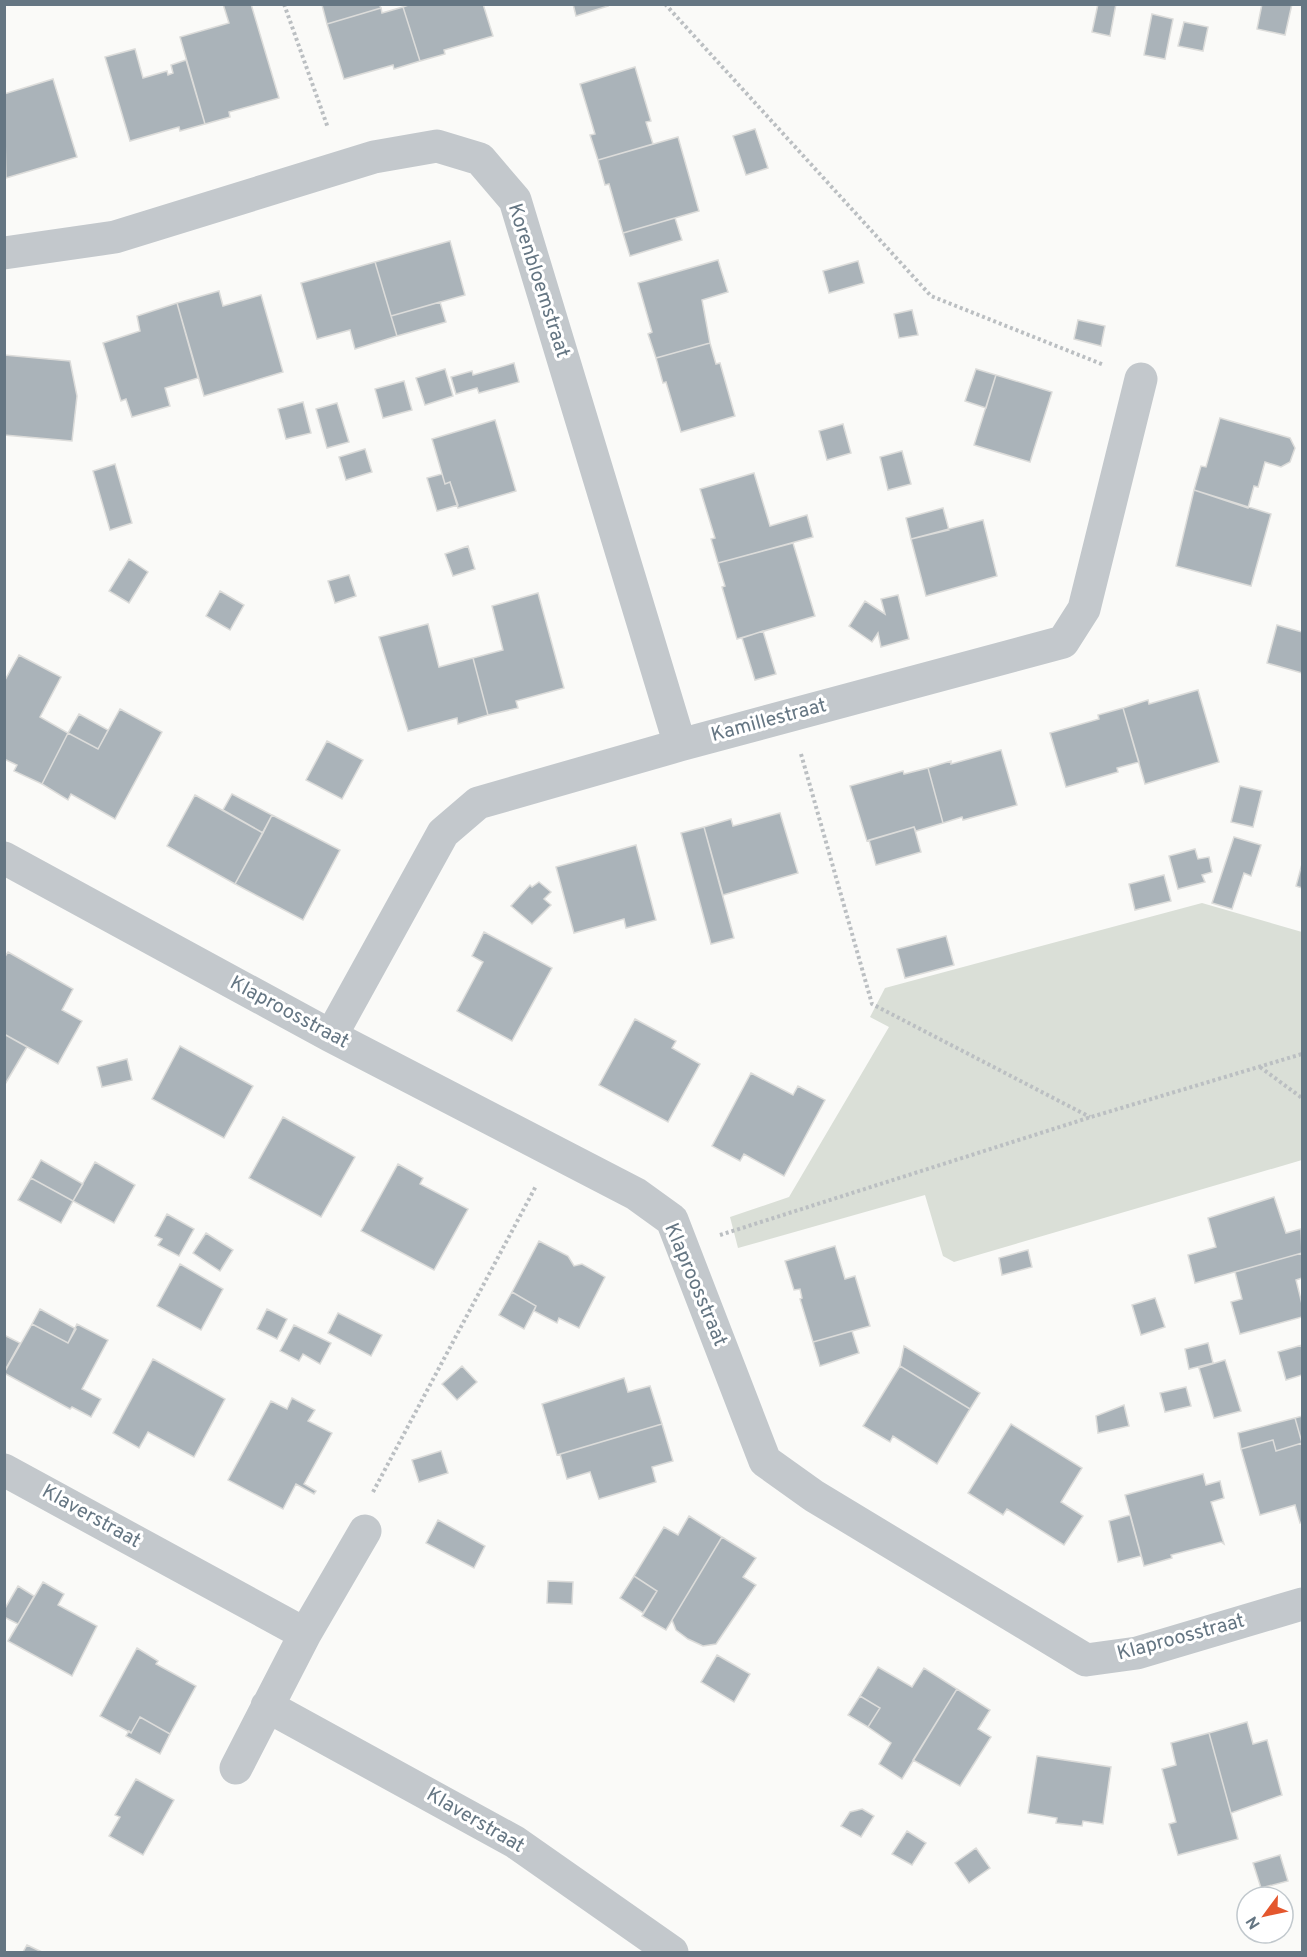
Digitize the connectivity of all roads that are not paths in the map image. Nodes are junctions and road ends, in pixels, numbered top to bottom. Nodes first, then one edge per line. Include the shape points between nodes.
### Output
1 (4, 253) edge
2 (1140, 379) road end
3 (680, 745) junction
4 (4, 858) edge
5 (332, 1036) junction
6 (4, 1470) edge
7 (365, 1532) road end
8 (1302, 1604) edge
9 (305, 1634) junction
10 (267, 1706) junction
11 (236, 1768) dead end
12 (672, 1953) edge

1 - 3 street, Korenbloemstraat via 115,237 374,157 437,146 480,159 515,200
2 - 3 street, Kamillestraat via 1084,609 1063,642
3 - 5 street, Kamillestraat via 478,803 443,833
4 - 5 street, Klaproosstraat
5 - 8 street, Klaproosstraat via 636,1194 672,1220 765,1461 814,1496 1086,1660 1137,1653
6 - 9 street, Klaverstraat
7 - 9 street
9 - 10 street
10 - 11 street
10 - 12 street, Klaverstraat via 515,1842

